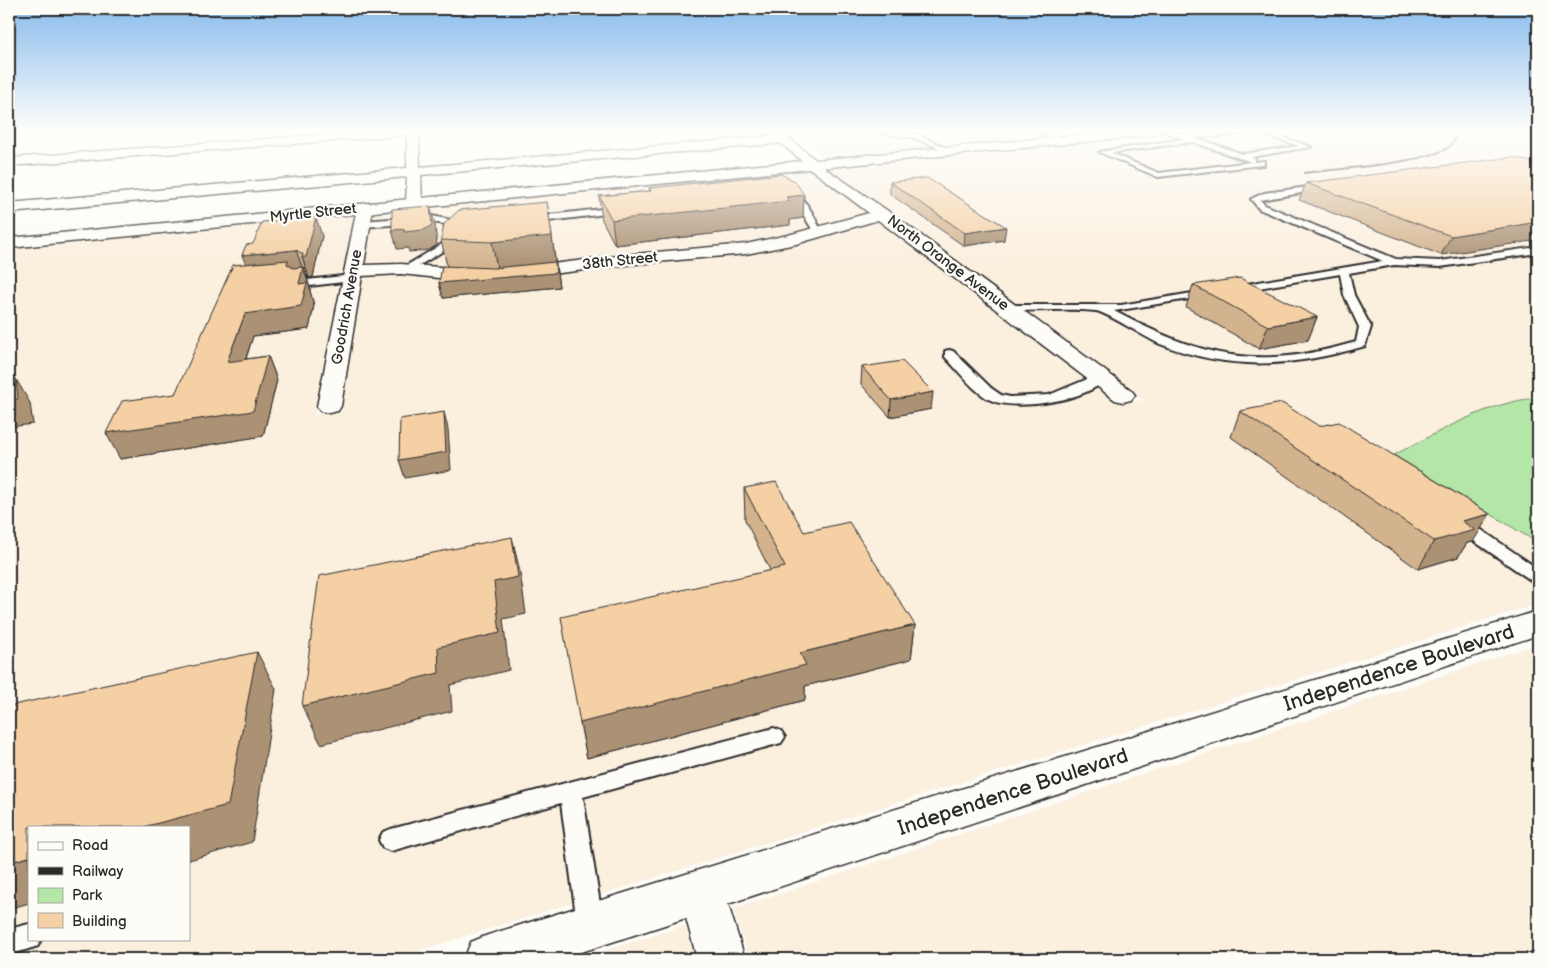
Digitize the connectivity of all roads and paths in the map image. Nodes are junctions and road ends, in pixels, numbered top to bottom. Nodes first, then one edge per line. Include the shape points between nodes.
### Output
1 (366, 176) edge
2 (413, 176) edge
3 (689, 176) edge
4 (831, 176) edge
5 (1331, 186) edge
6 (781, 193) edge
7 (414, 203) junction
8 (9, 208) edge
9 (628, 210) edge
10 (882, 214) junction
11 (364, 216) junction
12 (522, 220) edge
13 (818, 232) junction
14 (9, 242) edge
15 (1538, 250) edge
16 (1394, 262) junction
17 (406, 269) junction
18 (1344, 271) junction
19 (352, 275) junction
20 (294, 276) edge
21 (1008, 308) junction
22 (1101, 308) junction
23 (949, 354) dead end
24 (1100, 378) junction
25 (1123, 395) dead end
26 (329, 406) dead end
27 (1450, 517) edge
28 (1538, 576) edge
29 (1538, 624) edge
30 (774, 736) dead end
31 (571, 791) junction
32 (391, 840) dead end
33 (702, 891) junction
34 (591, 927) junction
35 (28, 937) edge
36 (9, 942) edge
37 (488, 959) edge
38 (721, 959) edge

1 - 8 street
2 - 7 street
3 - 7 street, Myrtle Street
4 - 10 street, North Orange Avenue
5 - 16 lane via 1255,198 1262,207
6 - 13 lane via 798,199
7 - 11 street, Myrtle Street
9 - 12 lane
10 - 13 street, 38th Street
10 - 21 street, North Orange Avenue
11 - 14 street, Myrtle Street
11 - 17 lane via 432,219 477,226 460,231 450,244
11 - 19 street, Goodrich Avenue
13 - 17 street, 38th Street via 746,249 501,274 456,275
15 - 16 lane via 1440,264
16 - 18 lane
17 - 19 street, 38th Street
18 - 22 lane via 1120,308
18 - 22 lane via 1349,295 1365,327 1361,344 1323,356 1262,363 1210,356 1164,341
19 - 20 lane via 301,284 303,275
19 - 26 street, Goodrich Avenue
21 - 22 lane
21 - 24 street, North Orange Avenue
23 - 24 lane via 996,397 1022,402 1047,399 1087,386
24 - 25 street, North Orange Avenue
27 - 28 lane
29 - 33 street, Independence Boulevard
30 - 31 lane
31 - 32 lane
31 - 34 lane
33 - 34 street, Independence Boulevard
33 - 38 street
34 - 37 street, Independence Boulevard
35 - 36 lane

